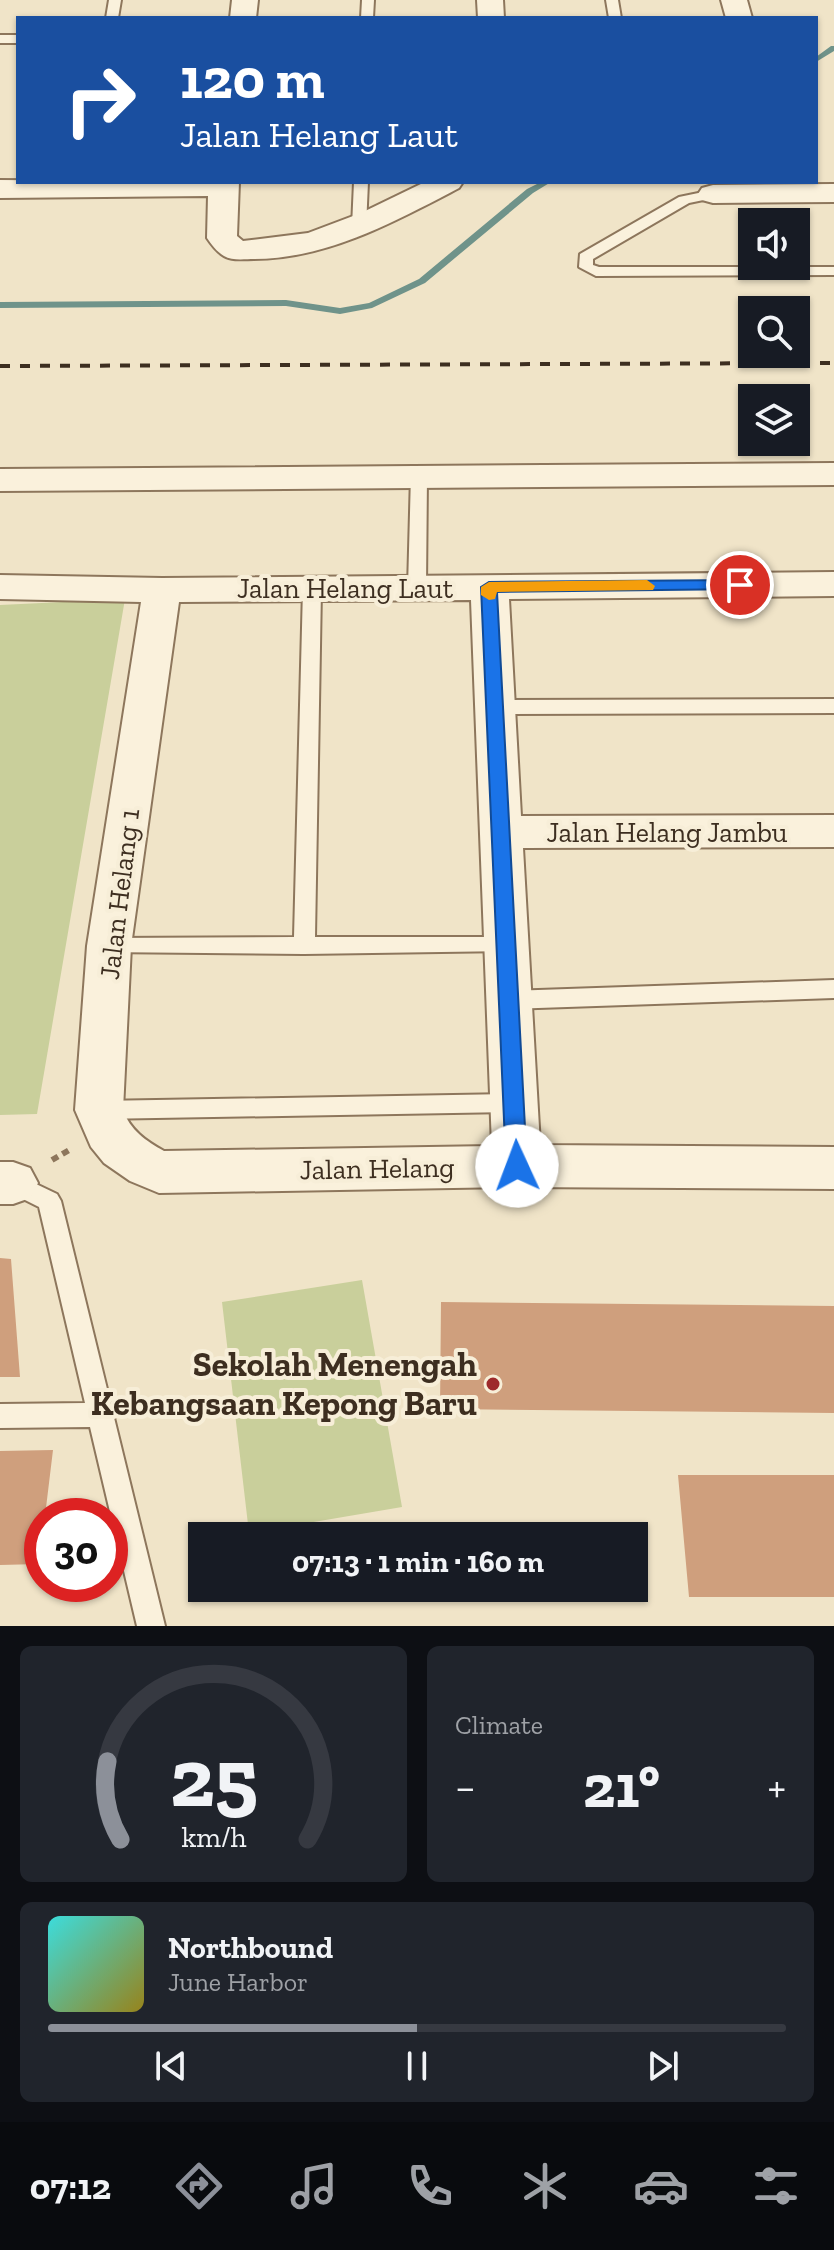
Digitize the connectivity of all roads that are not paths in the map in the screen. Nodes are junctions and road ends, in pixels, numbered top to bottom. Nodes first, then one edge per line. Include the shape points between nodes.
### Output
1 (224, 184) edge
2 (361, 184) edge
3 (444, 184) edge
4 (74, 185) edge
5 (0, 189) edge
6 (834, 193) edge
7 (713, 194) joint
8 (359, 227) junction
9 (834, 271) edge
10 (834, 474) edge
11 (419, 475) junction
12 (0, 480) edge
13 (834, 584) edge
14 (0, 587) edge
15 (489, 587) junction
16 (417, 588) junction
17 (312, 589) junction
18 (162, 590) junction
19 (834, 706) edge
20 (495, 707) junction
21 (834, 831) edge
22 (501, 832) junction
23 (506, 945) junction
24 (109, 946) junction
25 (304, 946) junction
26 (834, 989) edge
27 (509, 1000) junction
28 (514, 1103) junction
29 (102, 1120) junction
30 (517, 1166) junction
31 (834, 1168) edge
32 (6, 1183) edge
33 (100, 1415) junction
34 (0, 1416) edge
35 (151, 1626) edge

1 - 4 street
1 - 8 street via 222,238 235,250 262,252
2 - 8 lane
3 - 8 street
4 - 5 street
6 - 7 street
7 - 9 lane via 684,200 585,257 586,267 596,272
10 - 11 street
11 - 12 street
11 - 16 lane
13 - 15 street, Jalan Helang Laut
14 - 18 street, Jalan Helang Laut
15 - 16 street, Jalan Helang Laut
15 - 20 street
16 - 17 street, Jalan Helang Laut
17 - 18 street, Jalan Helang Laut
17 - 25 lane
18 - 24 street, Jalan Helang 1
19 - 20 lane
20 - 22 street
21 - 22 street, Jalan Helang Jambu
22 - 23 street
23 - 25 lane
23 - 27 street
24 - 25 lane
24 - 29 street, Jalan Helang 1
26 - 27 lane
27 - 28 street
28 - 29 lane
28 - 30 street
29 - 30 street, Jalan Helang via 126,1156 159,1172
30 - 31 street, Jalan Helang
32 - 33 lane via 49,1201
33 - 34 lane
33 - 35 lane

